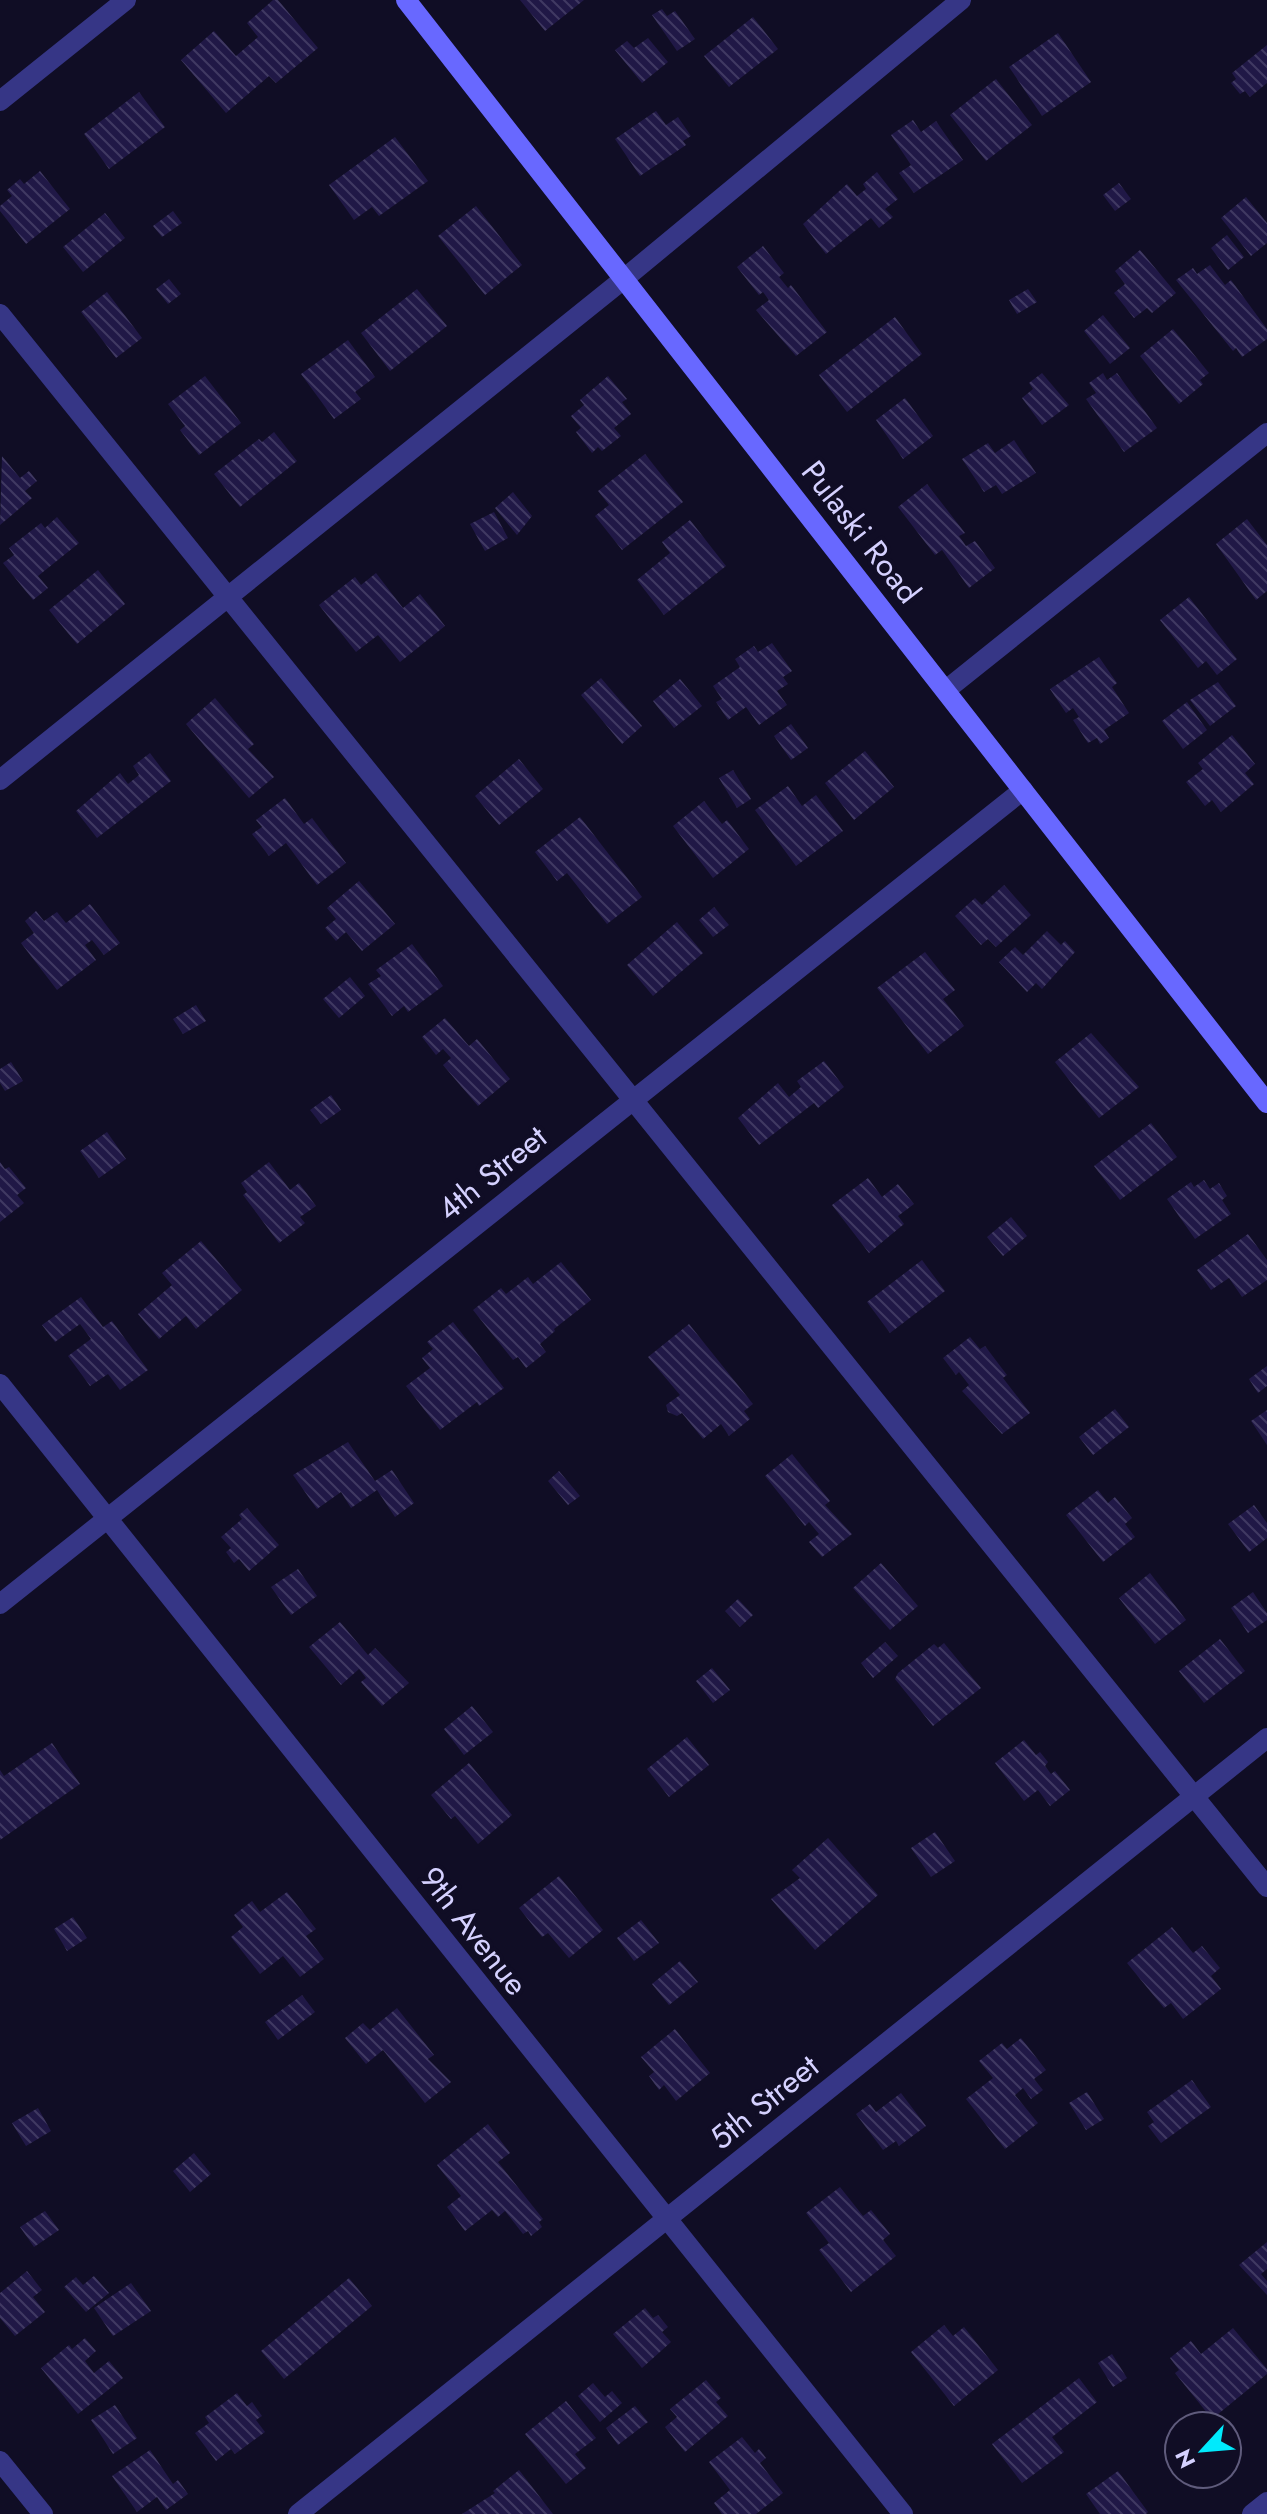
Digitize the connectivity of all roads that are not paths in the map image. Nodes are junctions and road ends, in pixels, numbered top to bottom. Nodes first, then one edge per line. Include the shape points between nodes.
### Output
1 (126, 0) edge
2 (406, 0) edge
3 (961, 0) edge
4 (0, 101) edge
5 (625, 278) junction
6 (0, 314) edge
7 (1267, 433) edge
8 (228, 595) junction
9 (946, 690) junction
10 (0, 780) edge
11 (1023, 790) junction
12 (631, 1100) junction
13 (1267, 1103) edge
14 (0, 1384) edge
15 (108, 1520) junction
16 (0, 1604) edge
17 (1267, 1738) edge
18 (1195, 1796) junction
19 (1267, 1887) edge
20 (664, 2220) junction
21 (0, 2461) edge
22 (1267, 2502) edge
23 (43, 2514) edge
24 (298, 2514) edge
25 (903, 2514) edge
26 (1252, 2514) edge

1 - 4 street
2 - 5 main road, Pulaski Road
3 - 5 street
5 - 8 street
5 - 9 main road, Pulaski Road
6 - 8 street
7 - 9 street
8 - 10 street
8 - 12 street
9 - 11 main road, Pulaski Road
11 - 12 street, 4th Street
11 - 13 main road, Pulaski Road
12 - 15 street, 4th Street
12 - 18 street
14 - 15 street, 9th Avenue
15 - 16 street, 4th Street
15 - 20 street, 9th Avenue
17 - 18 street, 5th Street
18 - 19 street
18 - 20 street, 5th Street
20 - 24 street, 5th Street
20 - 25 street, 9th Avenue
21 - 23 street
22 - 26 street

